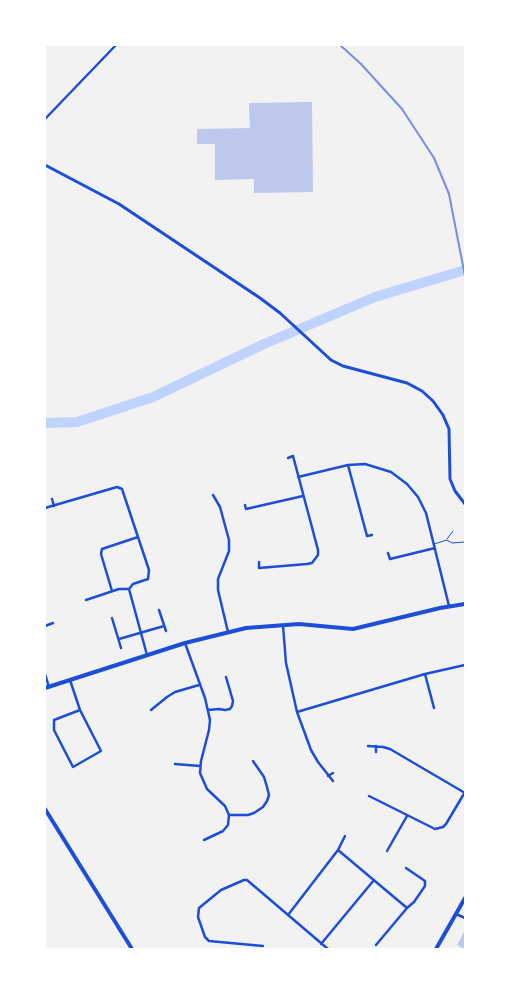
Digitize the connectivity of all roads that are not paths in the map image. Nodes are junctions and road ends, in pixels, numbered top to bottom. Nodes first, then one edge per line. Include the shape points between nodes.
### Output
1 (116, 45) edge
2 (45, 120) edge
3 (45, 166) edge
4 (288, 458) dead end
5 (348, 465) junction
6 (298, 477) junction
7 (213, 495) dead end
8 (304, 496) junction
9 (52, 499) dead end
10 (465, 504) edge
11 (245, 505) dead end
12 (54, 506) junction
13 (46, 508) edge
14 (453, 531) dead end
15 (372, 535) dead end
16 (138, 537) junction
17 (447, 540) junction
18 (465, 542) edge
19 (434, 544) junction
20 (436, 548) junction
21 (388, 553) dead end
22 (259, 562) dead end
23 (128, 589) junction
24 (112, 591) junction
25 (86, 600) dead end
26 (465, 604) edge
27 (449, 606) junction
28 (159, 610) dead end
29 (112, 618) dead end
30 (53, 623) dead end
31 (283, 624) junction
32 (45, 626) edge
33 (164, 626) junction
34 (166, 631) dead end
35 (228, 632) junction
36 (140, 633) junction
37 (119, 639) junction
38 (185, 643) junction
39 (122, 648) dead end
40 (147, 655) junction
41 (465, 665) edge
42 (45, 674) edge
43 (424, 674) junction
44 (226, 677) dead end
45 (70, 680) junction
46 (199, 685) junction
47 (47, 687) edge
48 (434, 708) dead end
49 (80, 710) junction
50 (152, 710) dead end
51 (208, 710) junction
52 (297, 712) junction
53 (368, 746) dead end
54 (376, 746) junction
55 (376, 752) dead end
56 (253, 761) dead end
57 (174, 764) dead end
58 (200, 766) junction
59 (333, 773) dead end
60 (328, 776) junction
61 (333, 781) dead end
62 (465, 792) edge
63 (369, 796) dead end
64 (45, 809) edge
65 (230, 815) junction
66 (407, 816) junction
67 (345, 836) dead end
68 (204, 840) dead end
69 (385, 846) dead end
70 (338, 850) junction
71 (406, 868) dead end
72 (374, 880) junction
73 (465, 898) edge
74 (407, 908) junction
75 (456, 914) junction
76 (288, 915) junction
77 (465, 918) edge
78 (380, 940) junction
79 (321, 944) junction
80 (384, 944) dead end
81 (376, 945) dead end
82 (263, 946) dead end
83 (257, 947) edge
84 (132, 949) edge
85 (328, 949) edge
86 (436, 949) edge

1 - 2 street
3 - 10 main road via 126,208 260,298 331,360 407,383 422,391 443,415 449,429 450,479
4 - 6 street via 293,456
5 - 6 street
5 - 15 street via 367,536
5 - 19 street via 383,468 406,484 423,505
6 - 8 street
7 - 35 street via 220,507 229,540 229,551 218,579
8 - 11 street via 246,509
8 - 22 street via 318,550 316,559 307,564 259,568
9 - 12 street
12 - 13 street
12 - 16 street via 122,488
14 - 17 lane
16 - 23 street via 150,575
16 - 24 street via 102,549
17 - 18 lane
17 - 19 lane
19 - 20 street
20 - 21 street via 390,559
20 - 27 street
23 - 24 street
23 - 36 street
24 - 25 street
26 - 27 main road
27 - 31 main road via 353,629
28 - 33 street
29 - 37 street
30 - 32 street
31 - 35 main road
31 - 52 street via 286,663
33 - 34 street
33 - 36 street
35 - 38 main road
36 - 37 street
36 - 40 street
37 - 39 street
38 - 40 main road
38 - 46 street
40 - 45 main road
41 - 43 street
42 - 47 street
43 - 48 street
43 - 52 street
44 - 51 street via 232,706 225,710
45 - 47 main road
45 - 49 street
46 - 50 street via 167,696
46 - 51 street
49 - 49 street via 100,751 73,767 54,730 54,720
51 - 58 street via 209,730
52 - 60 street via 311,750
53 - 54 street
54 - 55 street
54 - 62 street via 390,749
56 - 65 street via 264,777 269,795 267,801 254,813
57 - 58 street
58 - 65 street via 202,780
59 - 60 street
60 - 61 street
62 - 66 street via 440,829 430,828
63 - 66 street
64 - 84 main road
65 - 68 street via 223,831
66 - 69 street via 388,849
67 - 70 street
70 - 72 street
70 - 76 street
71 - 74 street via 425,881 425,886
72 - 74 street
72 - 79 street
73 - 75 main road
74 - 78 street
75 - 77 street
75 - 86 main road
76 - 79 street
76 - 83 street via 247,880 221,890 199,908 198,918 209,941
78 - 80 street
78 - 81 street
79 - 85 street
82 - 83 street

